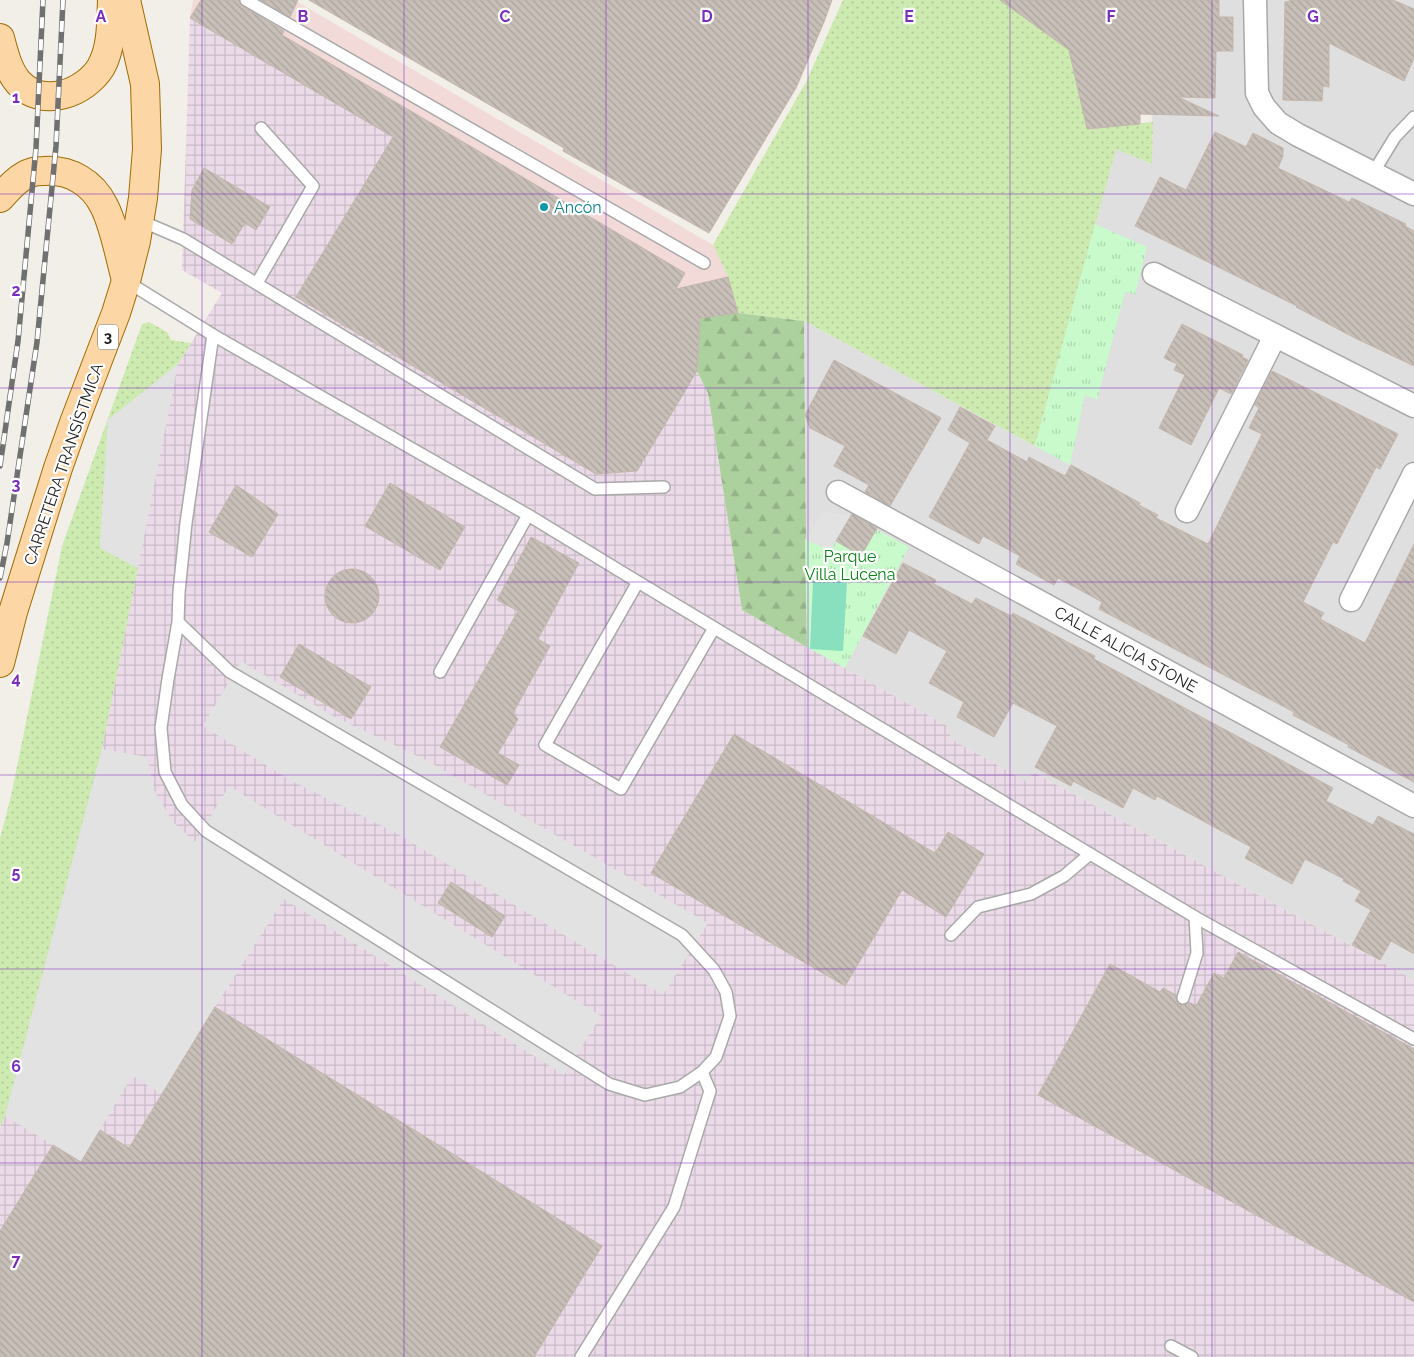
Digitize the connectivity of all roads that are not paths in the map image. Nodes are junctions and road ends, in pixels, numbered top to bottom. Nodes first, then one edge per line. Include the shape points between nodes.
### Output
1 (112, 0) edge
2 (126, 0) edge
3 (246, 0) edge
4 (1255, 0) edge
5 (0, 38) edge
6 (1414, 117) edge
7 (260, 128) dead end
8 (1373, 173) junction
9 (1414, 194) edge
10 (0, 198) edge
11 (140, 220) junction
12 (704, 263) dead end
13 (1154, 274) dead end
14 (126, 281) junction
15 (257, 284) junction
16 (213, 335) junction
17 (1276, 336) junction
18 (1414, 406) edge
19 (1414, 474) edge
20 (664, 488) dead end
21 (838, 492) dead end
22 (1187, 511) dead end
23 (528, 515) junction
24 (638, 582) junction
25 (1351, 600) dead end
26 (178, 622) junction
27 (714, 628) junction
28 (0, 663) edge
29 (440, 672) dead end
30 (1414, 806) edge
31 (1090, 854) junction
32 (1195, 917) junction
33 (951, 935) dead end
34 (1183, 998) dead end
35 (1414, 1039) edge
36 (702, 1072) junction
37 (1171, 1346) dead end
38 (581, 1357) edge
39 (1192, 1357) edge

1 - 5 main road via 108,52 93,79 69,94 41,95 19,84 10,70
2 - 11 main road, CARRETERA TRANSÍSTMICA / 3 via 145,84 147,149
3 - 12 lane
4 - 8 street via 1257,93 1264,107 1278,123
6 - 8 lane via 1395,137
7 - 15 lane via 313,186
8 - 9 street
10 - 14 main road via 19,179 34,172 50,170 76,176 88,184 105,206
11 - 14 main road, CARRETERA TRANSÍSTMICA / 3
11 - 15 lane via 183,239
13 - 17 street
14 - 16 lane
14 - 28 main road, CARRETERA TRANSÍSTMICA / 3 via 58,468
15 - 20 lane via 595,489
16 - 23 lane
16 - 26 lane via 186,523
17 - 18 street
17 - 22 street
19 - 25 street
21 - 30 street, CALLE ALICIA STONE
23 - 24 lane
23 - 29 lane
24 - 27 lane
24 - 27 lane via 545,745 622,789
26 - 36 lane via 230,672 682,934 714,970 726,992 730,1016 716,1057
26 - 36 lane via 161,728 165,772 182,805 206,831 608,1084 645,1095 680,1087
27 - 31 lane
31 - 32 lane
31 - 33 lane via 1064,876 1031,894 978,907
32 - 34 lane via 1197,953
32 - 35 lane
36 - 38 lane via 710,1091 674,1207
37 - 39 lane

